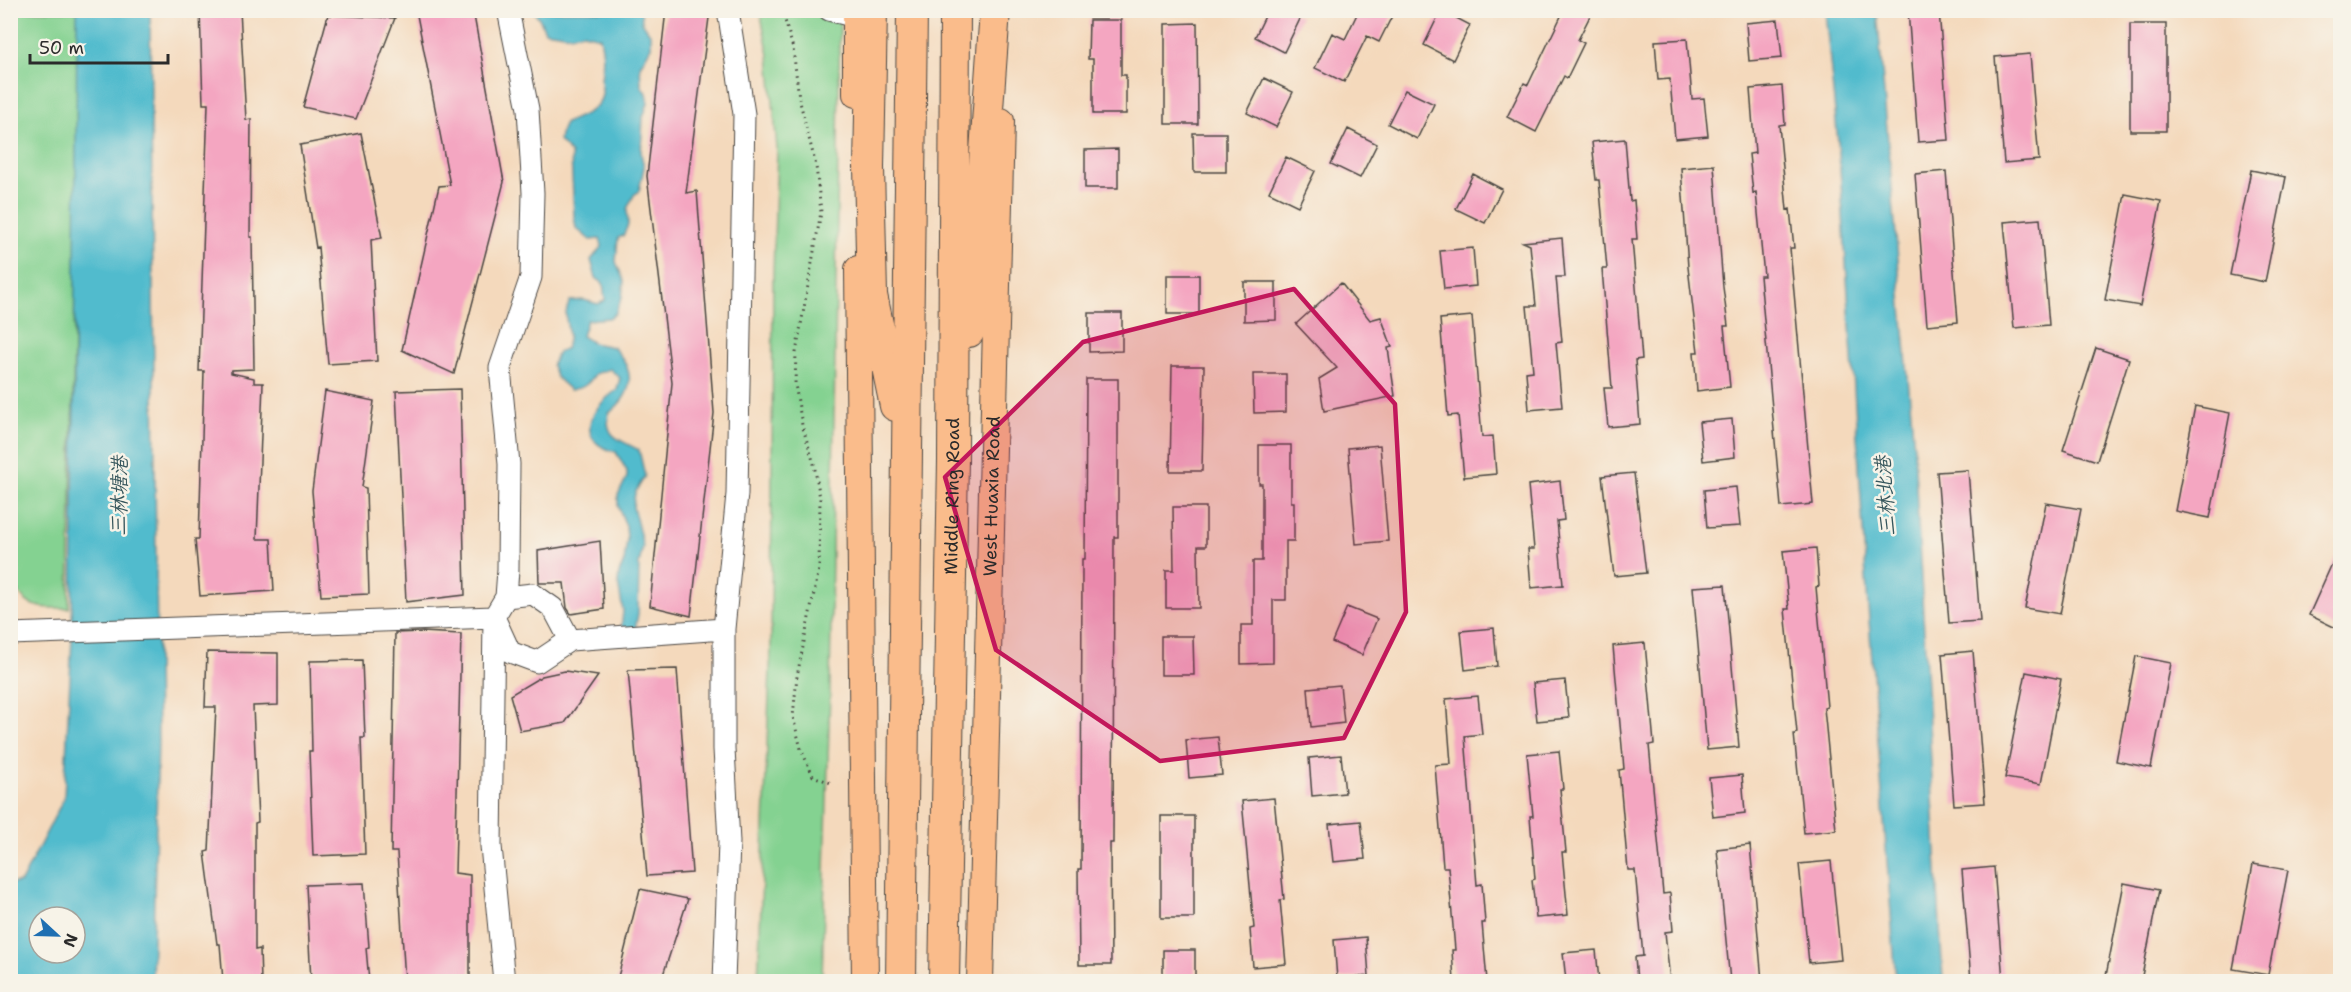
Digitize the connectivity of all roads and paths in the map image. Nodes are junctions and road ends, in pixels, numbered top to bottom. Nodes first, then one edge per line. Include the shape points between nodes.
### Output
1 (508, 10) edge
2 (729, 10) edge
3 (782, 10) edge
4 (829, 10) edge
5 (912, 10) edge
6 (955, 10) edge
7 (995, 10) edge
8 (1002, 10) edge
9 (861, 13) edge
10 (953, 460) junction
11 (907, 461) junction
12 (506, 597) junction
13 (494, 618) junction
14 (724, 629) junction
15 (10, 634) edge
16 (570, 640) junction
17 (831, 783) dead end
18 (504, 981) edge
19 (724, 981) edge
20 (865, 981) edge
21 (901, 981) edge
22 (944, 981) edge
23 (980, 981) edge

1 - 12 lane via 528,109 533,193 531,277 500,368 509,464
2 - 14 lane via 744,114 737,494
3 - 17 path via 816,166 821,212 796,353 795,384 820,498 819,569 797,676 793,717 813,776
4 - 9 lane
5 - 11 highway
6 - 10 highway, Middle Ring Road
7 - 10 highway via 976,279
8 - 23 main road, West Huaxia Road
9 - 11 highway via 872,295
9 - 20 main road
10 - 22 highway, Middle Ring Road
11 - 21 highway
12 - 13 lane
12 - 16 lane via 533,594 553,608
13 - 15 lane
13 - 16 lane via 510,652 537,662
13 - 18 lane via 491,846
14 - 16 lane
14 - 19 lane via 729,842

